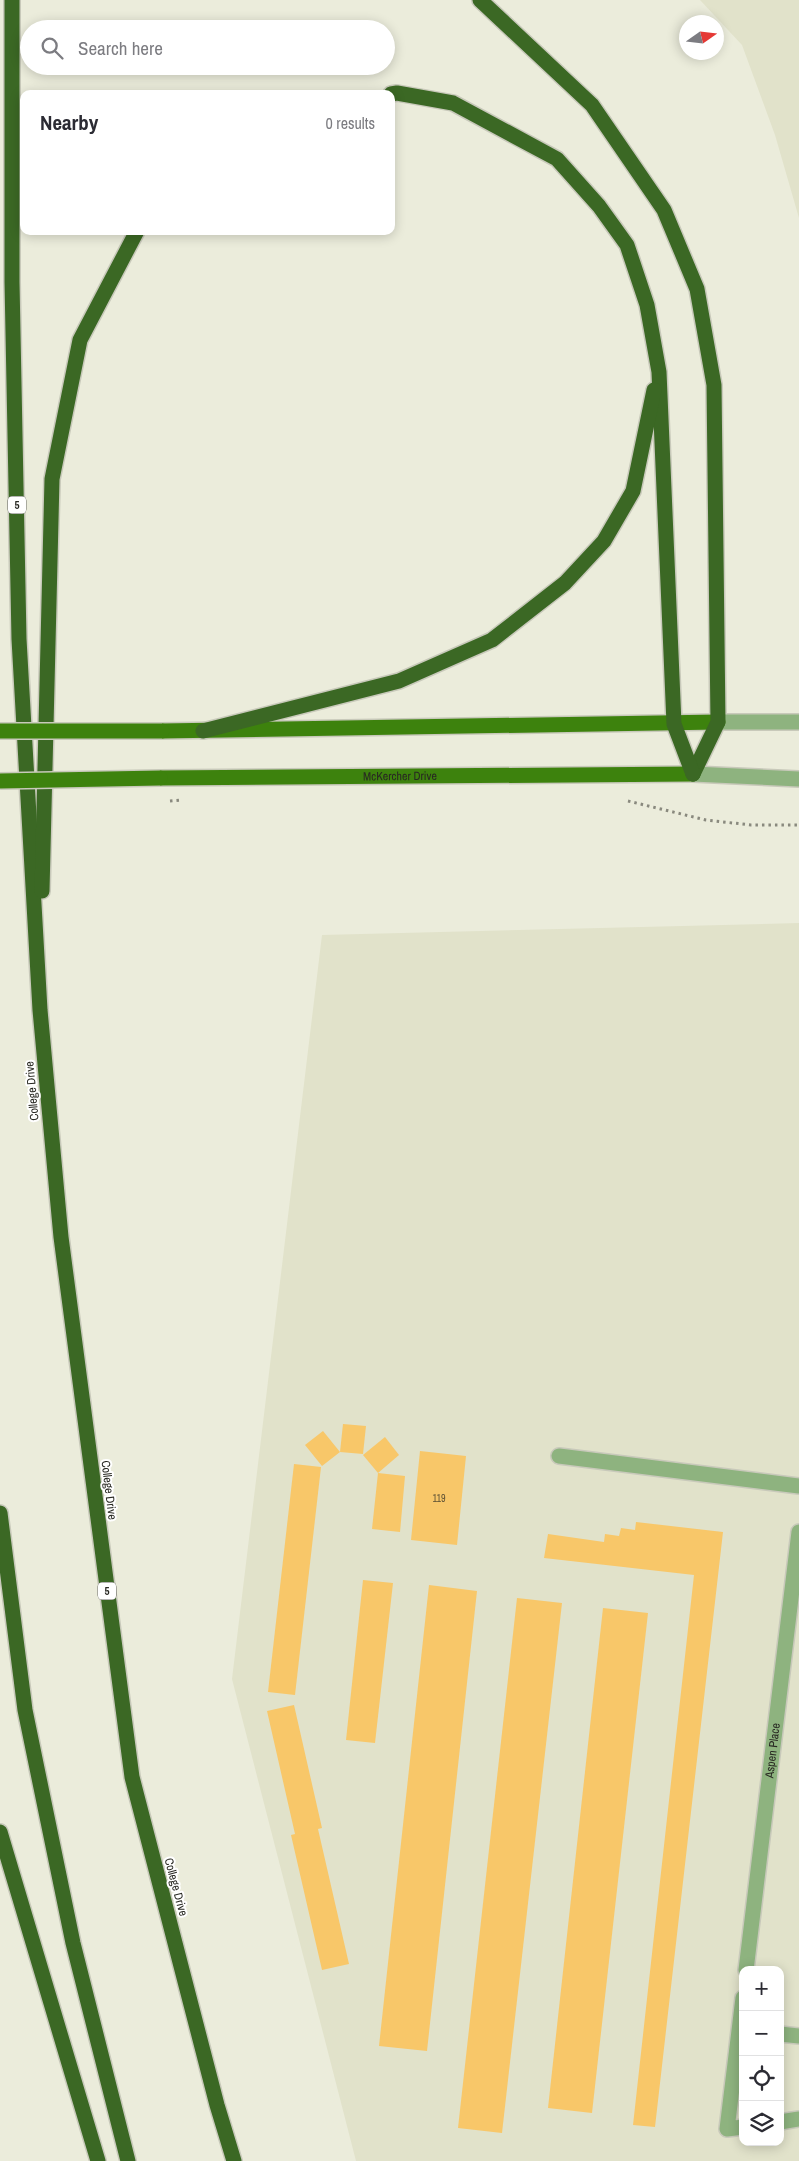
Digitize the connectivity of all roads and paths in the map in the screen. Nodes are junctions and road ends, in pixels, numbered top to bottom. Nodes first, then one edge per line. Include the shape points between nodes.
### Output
1 (12, 0) edge
2 (480, 0) edge
3 (395, 93) edge
4 (135, 235) edge
5 (659, 372) junction
6 (718, 722) junction
7 (799, 722) edge
8 (674, 724) junction
9 (0, 730) edge
10 (203, 731) junction
11 (693, 774) junction
12 (799, 779) edge
13 (0, 781) edge
14 (623, 801) dead end
15 (799, 825) edge
16 (40, 1010) junction
17 (559, 1456) dead end
18 (799, 1486) edge
19 (0, 1513) edge
20 (799, 1532) edge
21 (0, 1832) edge
22 (746, 1966) edge
23 (784, 2034) edge
24 (799, 2036) edge
25 (739, 2044) edge
26 (799, 2119) edge
27 (784, 2121) edge
28 (739, 2128) edge
29 (98, 2161) edge
30 (128, 2161) edge
31 (234, 2161) edge

1 - 16 highway, College Drive / 5 via 12,282 20,639
2 - 6 highway via 592,105 664,210 697,289 714,385
3 - 5 highway via 453,103 556,159 627,245 648,305
4 - 16 highway via 80,340 52,479
5 - 8 highway
5 - 10 highway via 633,491 604,541 565,583 492,640 399,681
6 - 7 street
6 - 8 main road
6 - 11 highway
8 - 10 main road
8 - 11 highway
9 - 10 main road, bridge
11 - 12 street, McKercher Drive
11 - 13 main road, McKercher Drive, bridge
14 - 15 path via 706,820 751,825
16 - 31 highway, College Drive / 5 via 61,1237 132,1777
17 - 18 street
19 - 30 highway via 26,1710 73,1943
20 - 22 street, Aspen Place
21 - 29 highway
23 - 24 street
25 - 28 street via 727,2129
26 - 27 street

